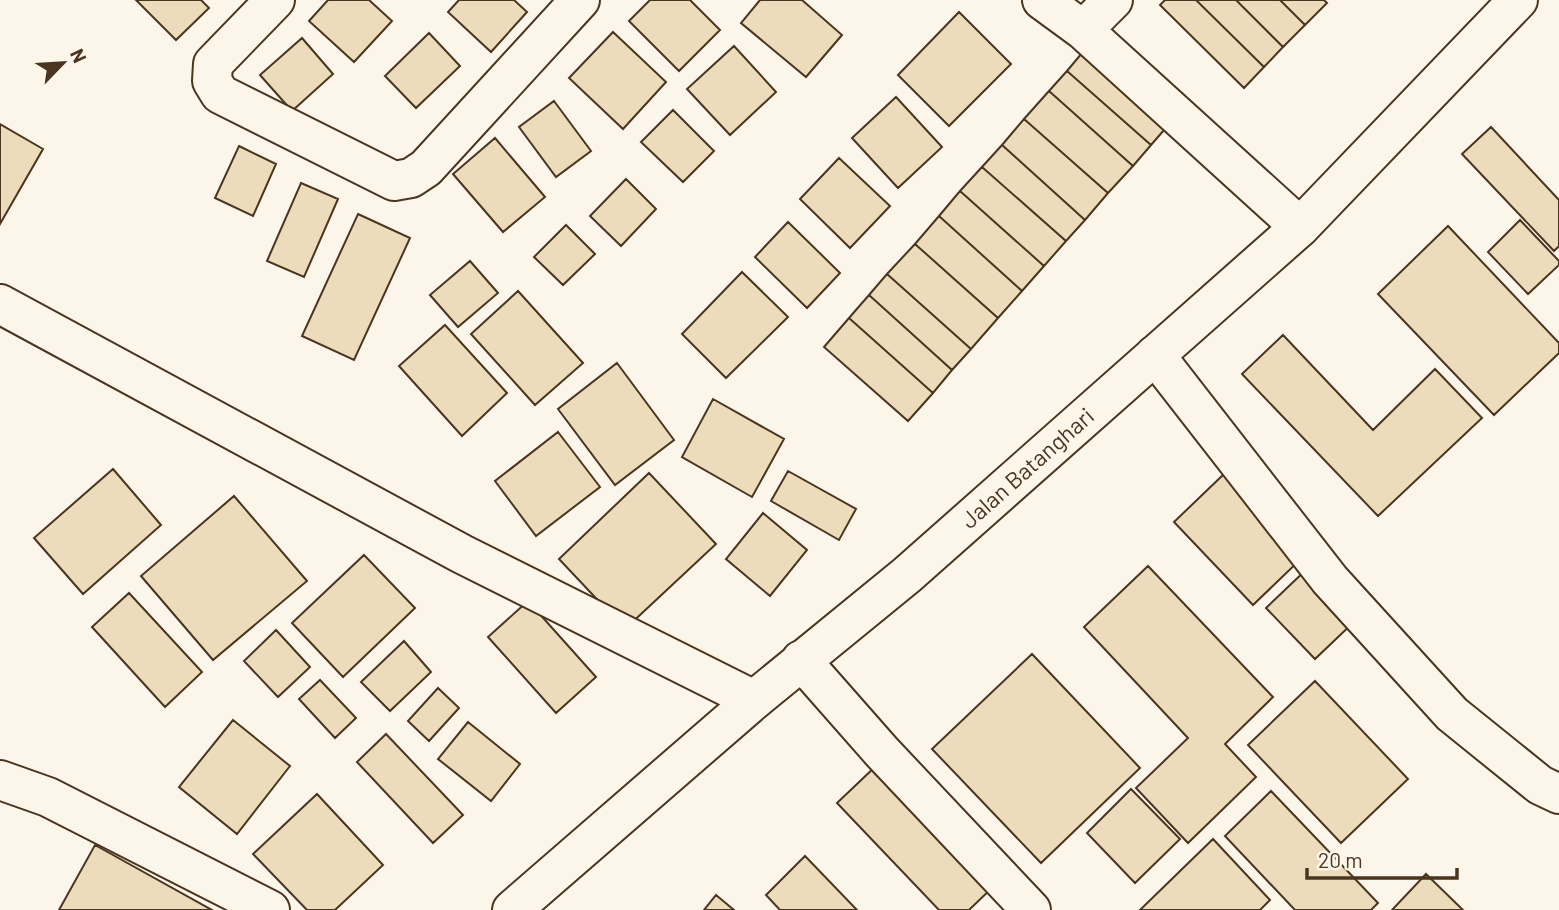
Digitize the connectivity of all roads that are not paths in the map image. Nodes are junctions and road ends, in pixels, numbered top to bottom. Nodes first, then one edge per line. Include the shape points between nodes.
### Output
1 (275, 0) edge
2 (580, 0) edge
3 (1042, 0) edge
4 (1113, 0) edge
5 (1518, 0) edge
6 (1083, 30) junction
7 (1300, 227) junction
8 (0, 304) edge
9 (1155, 355) junction
10 (801, 660) junction
11 (754, 700) junction
12 (0, 780) edge
13 (1559, 794) edge
14 (270, 910) edge
15 (512, 910) edge
16 (1031, 910) edge

1 - 2 street via 213,64 212,81 220,94 394,181 411,178 426,167
3 - 6 street
4 - 6 street
5 - 7 street, Jalan Batanghari
6 - 7 street
7 - 9 street, Jalan Batanghari
8 - 11 street via 462,554
9 - 10 street, Jalan Batanghari via 907,575
9 - 13 street via 1330,580 1452,714 1540,785
10 - 11 street, Jalan Batanghari
10 - 16 street
11 - 15 street, Jalan Batanghari
12 - 14 street via 48,797

